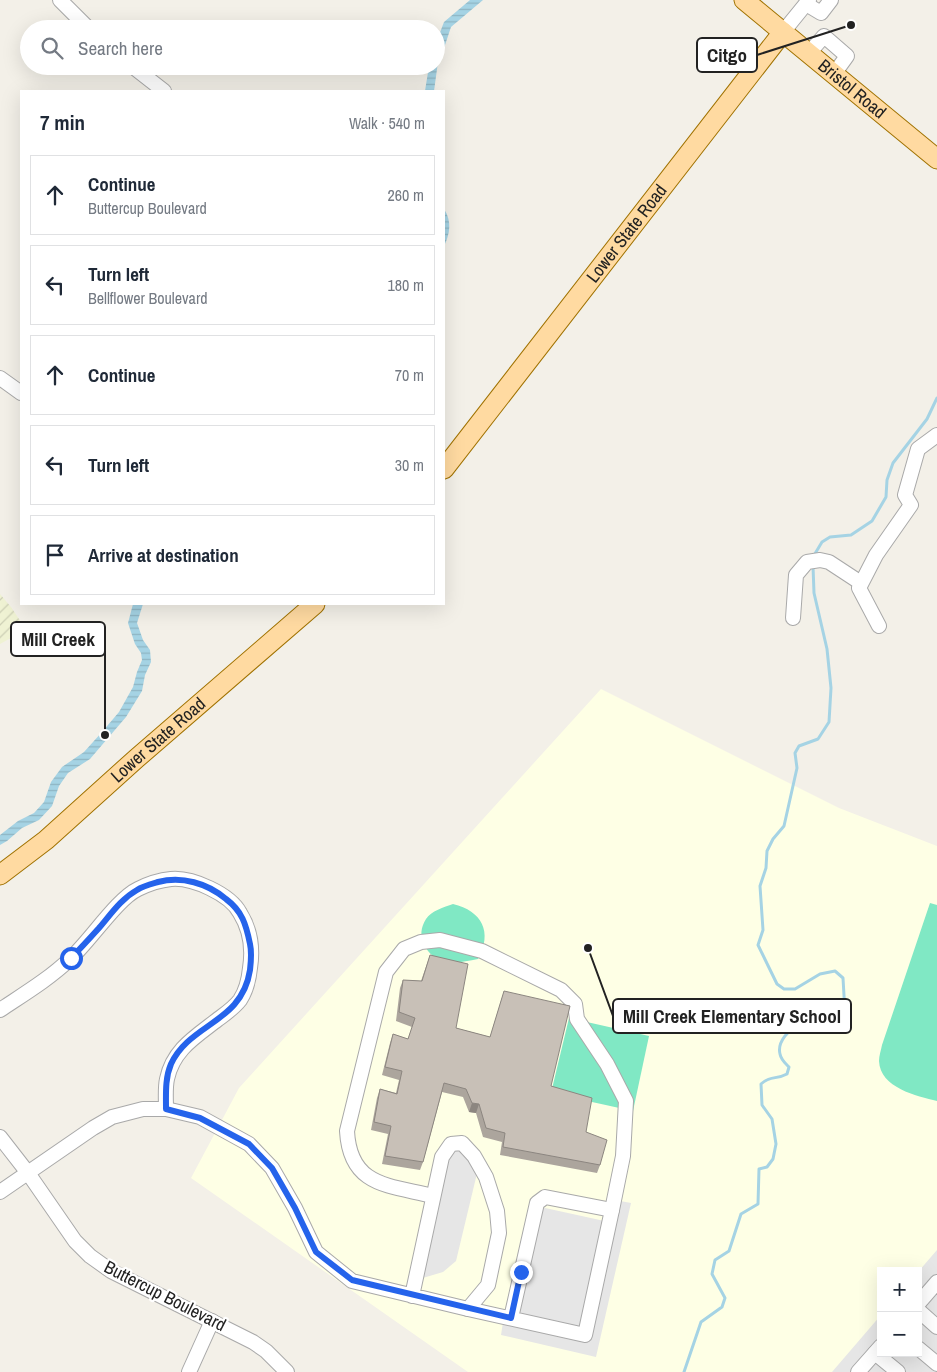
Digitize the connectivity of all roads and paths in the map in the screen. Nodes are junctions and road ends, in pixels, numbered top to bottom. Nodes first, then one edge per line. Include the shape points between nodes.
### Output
1 (60, 0) edge
2 (744, 0) edge
3 (831, 0) edge
4 (807, 2) edge
5 (821, 12) junction
6 (80, 20) edge
7 (783, 32) junction
8 (824, 36) junction
9 (809, 53) junction
10 (834, 74) junction
11 (144, 75) edge
12 (163, 90) edge
13 (937, 159) edge
14 (0, 378) edge
15 (20, 391) edge
16 (937, 435) edge
17 (445, 468) edge
18 (861, 583) junction
19 (313, 605) edge
20 (793, 618) dead end
21 (879, 626) dead end
22 (0, 874) edge
23 (0, 1010) edge
24 (166, 1109) junction
25 (0, 1137) edge
26 (28, 1173) junction
27 (0, 1192) edge
28 (433, 1196) junction
29 (612, 1210) junction
30 (936, 1284) edge
31 (412, 1296) junction
32 (922, 1300) edge
33 (468, 1308) junction
34 (920, 1312) edge
35 (511, 1318) junction
36 (212, 1321) junction
37 (937, 1327) edge
38 (877, 1351) edge
39 (922, 1351) edge
40 (884, 1357) edge
41 (937, 1364) edge
42 (188, 1372) edge
43 (286, 1372) edge
44 (858, 1372) edge
45 (898, 1372) edge

1 - 6 street
2 - 7 main road, Bristol Road
3 - 5 street
4 - 5 street
4 - 7 street, Lower State Road
5 - 8 street
7 - 9 main road, Bristol Road
7 - 17 main road, Lower State Road
8 - 9 street
8 - 10 street via 847,56
9 - 10 main road, Bristol Road
10 - 13 main road, Bristol Road
11 - 12 street
14 - 15 street
16 - 18 street via 918,449 906,495 911,505
18 - 20 street via 829,562 814,561 796,575
18 - 21 street via 859,588
19 - 22 main road, Lower State Road via 46,840
23 - 24 street via 71,958 123,900 138,889 171,879 189,881 225,898 240,911 247,929 252,954 249,978 240,999 182,1047 166,1080
24 - 26 street via 143,1109 112,1117
24 - 31 street via 200,1118 249,1144 272,1168 316,1252 352,1280
25 - 26 street, Buttercup Boulevard
26 - 27 street
26 - 36 street, Buttercup Boulevard via 68,1233 90,1256 111,1271
28 - 29 street via 373,1181 357,1167 348,1147 347,1131 386,972 404,948 440,940 482,951 561,990 574,1004 578,1019 626,1101 623,1156
28 - 31 street
28 - 33 street via 442,1157 451,1144 462,1144 474,1156 486,1177 497,1211 499,1233 488,1285
29 - 35 street via 545,1197 537,1203
29 - 35 street via 586,1335
30 - 32 street
31 - 33 street
33 - 35 street
34 - 37 street
36 - 42 street
36 - 43 street, Buttercup Boulevard via 266,1350
38 - 44 street
39 - 41 street
40 - 45 street

